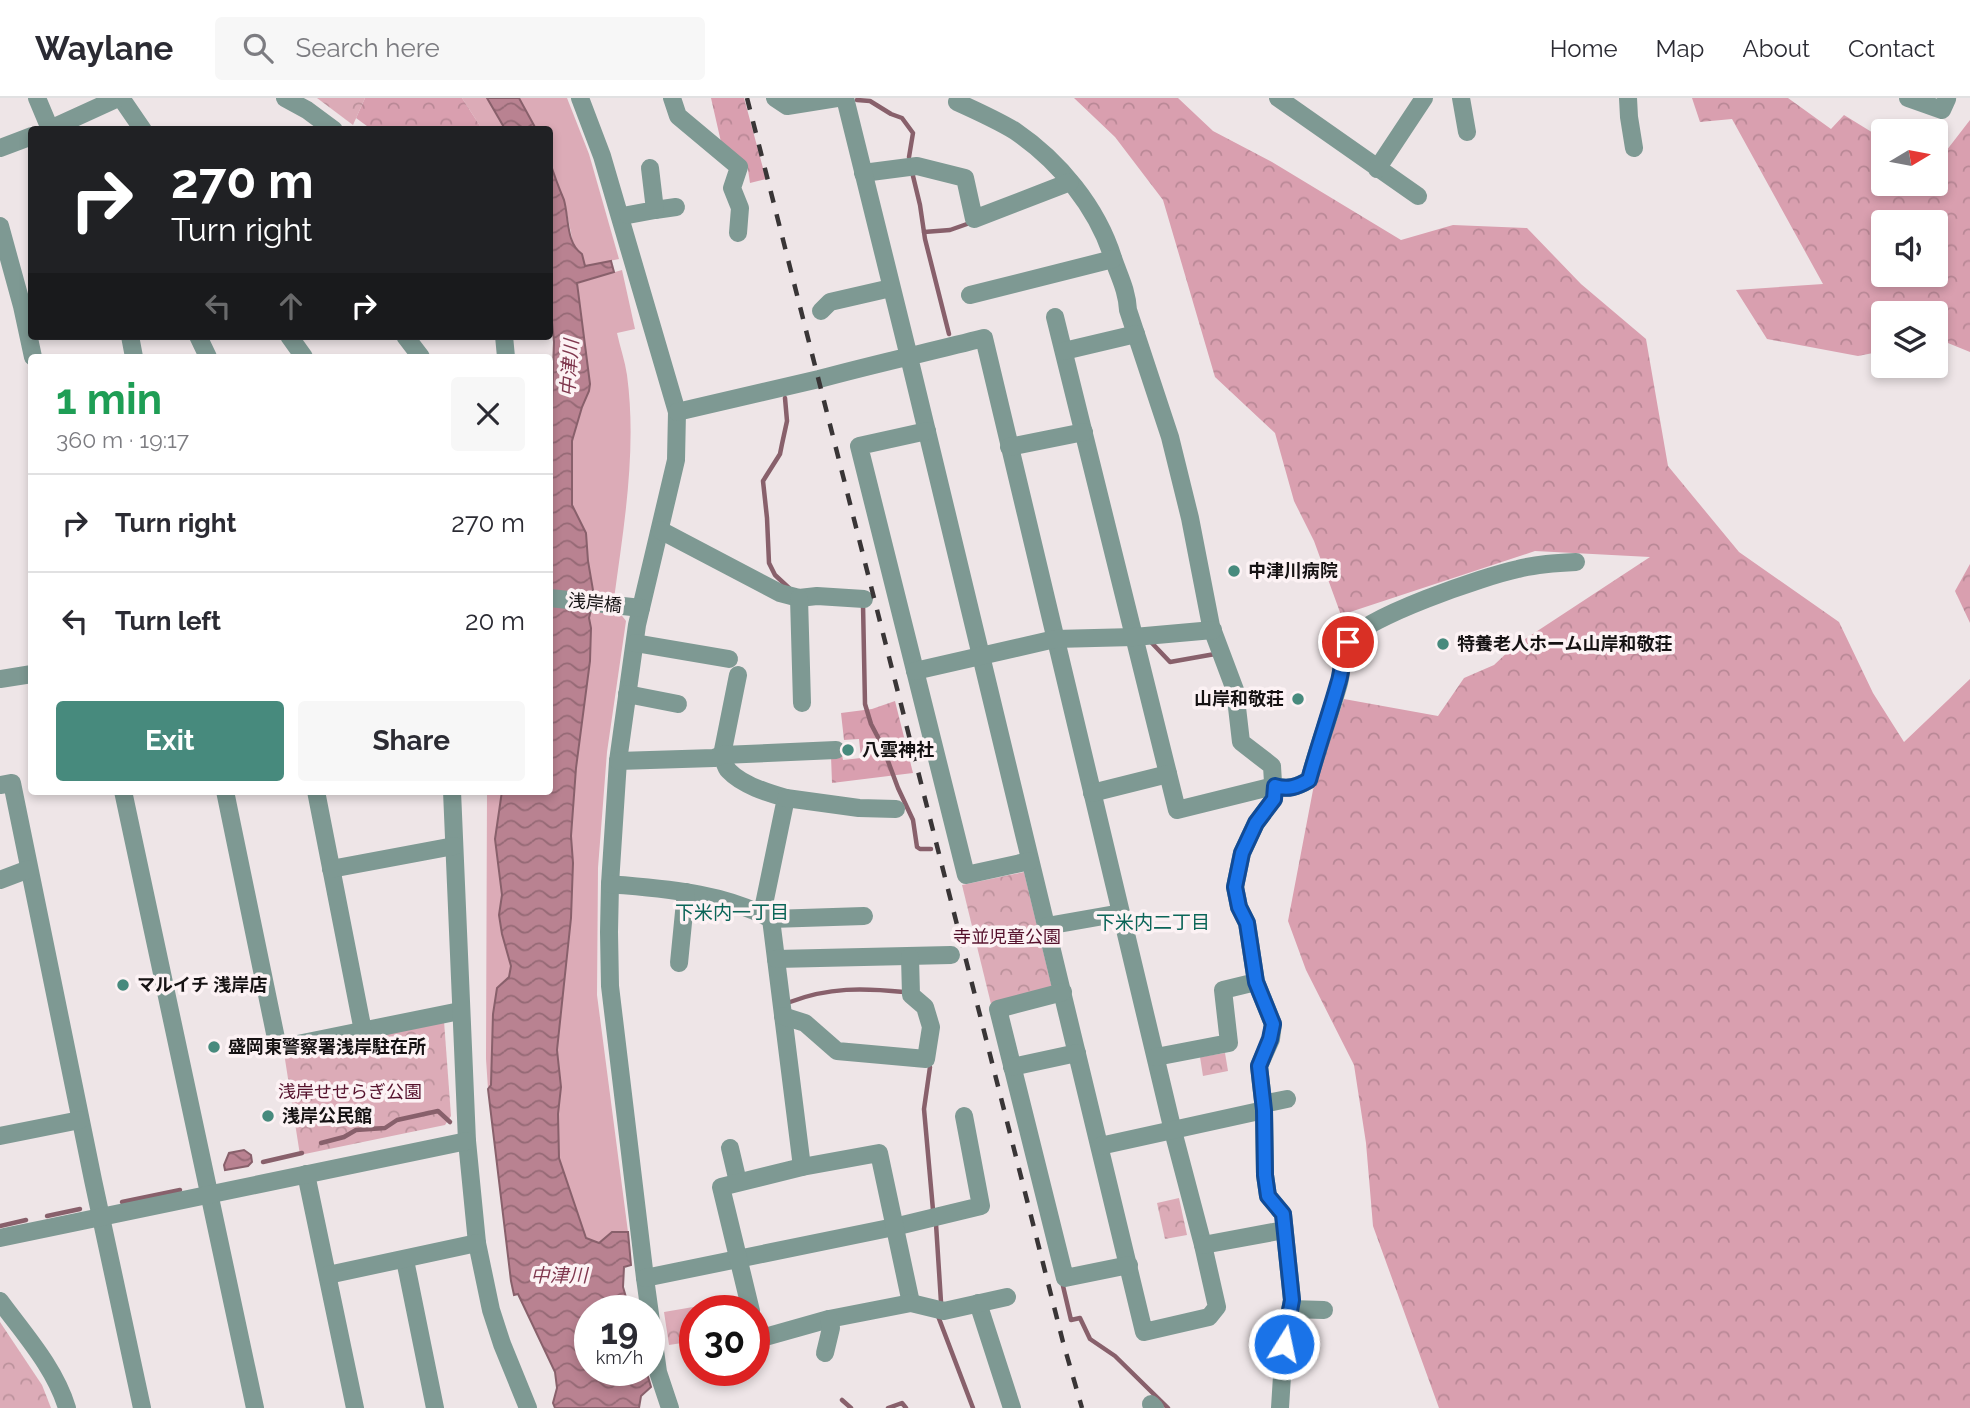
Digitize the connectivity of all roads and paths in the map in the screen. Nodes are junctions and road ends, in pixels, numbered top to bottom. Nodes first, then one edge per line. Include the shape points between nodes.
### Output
1 (37, 98) edge
2 (119, 98) edge
3 (285, 98) edge
4 (580, 98) edge
5 (672, 98) edge
6 (775, 98) edge
7 (836, 98) edge
8 (845, 98) edge
9 (1278, 98) edge
10 (1461, 98) edge
11 (1628, 98) edge
12 (1908, 98) edge
13 (1946, 98) edge
14 (1414, 101) edge
15 (957, 102) dead end
16 (48, 126) edge
17 (56, 126) edge
18 (140, 126) edge
19 (329, 126) edge
20 (1468, 132) dead end
21 (28, 138) edge
22 (0, 148) edge
23 (1634, 148) dead end
24 (650, 167) dead end
25 (1377, 169) junction
26 (863, 173) junction
27 (1070, 183) junction
28 (1418, 196) dead end
29 (676, 207) dead end
30 (655, 210) junction
31 (628, 215) dead end
32 (0, 226) edge
33 (738, 233) dead end
34 (1113, 259) junction
35 (891, 288) junction
36 (970, 295) dead end
37 (821, 311) dead end
38 (1055, 317) dead end
39 (1136, 334) junction
40 (28, 335) edge
41 (408, 340) edge
42 (1064, 351) junction
43 (419, 354) edge
44 (909, 356) junction
45 (677, 412) junction
46 (927, 431) junction
47 (1084, 432) junction
48 (1009, 447) junction
49 (660, 530) junction
50 (1576, 562) dead end
51 (553, 598) edge
52 (799, 598) junction
53 (864, 599) dead end
54 (634, 607) junction
55 (1213, 630) junction
56 (1134, 637) junction
57 (1055, 639) junction
58 (635, 643) junction
59 (981, 657) junction
60 (915, 671) junction
61 (28, 675) edge
62 (0, 679) edge
63 (627, 694) junction
64 (802, 703) dead end
65 (678, 704) dead end
66 (836, 750) dead end
67 (722, 755) junction
68 (618, 761) junction
69 (1167, 774) junction
70 (0, 785) edge
71 (1275, 786) junction
72 (1092, 793) junction
73 (124, 795) edge
74 (226, 795) edge
75 (317, 795) edge
76 (452, 795) edge
77 (786, 798) junction
78 (896, 809) dead end
79 (453, 846) junction
80 (1030, 861) junction
81 (29, 869) junction
82 (331, 869) junction
83 (0, 880) edge
84 (610, 884) junction
85 (686, 892) junction
86 (1121, 913) junction
87 (767, 916) junction
88 (864, 916) dead end
89 (1047, 926) junction
90 (951, 956) dead end
91 (910, 957) junction
92 (776, 959) junction
93 (679, 963) dead end
94 (1256, 982) junction
95 (1063, 992) junction
96 (460, 1011) junction
97 (783, 1016) junction
98 (363, 1031) junction
99 (1077, 1053) junction
100 (1156, 1057) junction
101 (1013, 1067) junction
102 (1287, 1099) dead end
103 (1264, 1107) junction
104 (964, 1116) dead end
105 (80, 1120) junction
106 (1173, 1131) junction
107 (0, 1136) edge
108 (467, 1141) junction
109 (1100, 1146) junction
110 (730, 1148) dead end
111 (802, 1167) junction
112 (306, 1174) junction
113 (738, 1182) junction
114 (208, 1194) junction
115 (101, 1217) junction
116 (894, 1227) junction
117 (1284, 1230) junction
118 (0, 1238) edge
119 (477, 1243) junction
120 (1203, 1245) junction
121 (738, 1258) junction
122 (405, 1260) junction
123 (1129, 1265) junction
124 (328, 1275) junction
125 (645, 1278) junction
126 (747, 1295) edge
127 (1007, 1297) dead end
128 (0, 1301) edge
129 (911, 1303) junction
130 (978, 1303) junction
131 (1290, 1309) junction
132 (1324, 1310) dead end
133 (829, 1319) junction
134 (770, 1336) edge
135 (825, 1353) dead end
136 (68, 1408) edge
137 (142, 1408) edge
138 (255, 1408) edge
139 (355, 1408) edge
140 (435, 1408) edge
141 (528, 1408) edge
142 (670, 1408) edge
143 (1012, 1408) edge
144 (1280, 1408) edge

1 - 16 street
2 - 17 street
2 - 18 street
3 - 19 street
4 - 45 street via 602,156
5 - 33 street via 678,116 739,167 732,188 740,208
6 - 7 street via 787,106
8 - 26 street
9 - 25 street
10 - 20 street
11 - 23 street
12 - 13 street via 1942,110
14 - 25 street
15 - 27 street via 1015,131 1055,164
21 - 22 street
24 - 30 street
25 - 28 street
26 - 27 street via 917,166 965,178 974,219
26 - 35 street
27 - 34 street via 1089,205
29 - 30 street
30 - 31 street
32 - 40 street
34 - 36 street
34 - 39 street
35 - 37 street via 830,302
35 - 44 street
38 - 42 street
39 - 42 street
39 - 55 street via 1170,437
41 - 43 street
42 - 47 street
44 - 45 street
44 - 46 street
44 - 48 street via 984,338
45 - 49 street via 676,460
46 - 59 street
46 - 60 street via 859,446
47 - 48 street
47 - 56 street
48 - 57 street
49 - 52 street via 780,593
49 - 54 street
50 - 71 street via 1516,569 1460,586 1360,629 1342,654 1339,683 1309,780 1286,789
51 - 54 street, 浅岸橋
52 - 53 street
52 - 64 street
54 - 58 street
55 - 56 street
55 - 71 street via 1236,690 1241,742 1272,766
56 - 57 street
56 - 69 street
57 - 59 street
57 - 72 street
58 - 63 street
58 - 67 street via 734,667
59 - 60 street
59 - 80 street
60 - 80 street via 966,875
61 - 62 street
63 - 65 street
63 - 68 street
66 - 67 street
67 - 68 street
67 - 77 street via 729,771
68 - 84 street
69 - 71 street via 1177,810
69 - 72 street
70 - 81 street via 12,783
71 - 94 street via 1274,799 1242,853 1235,887 1248,918
72 - 86 street
73 - 114 street
74 - 98 street via 278,1048
75 - 82 street
76 - 79 street
77 - 78 street
77 - 87 street
79 - 82 street
79 - 96 street
80 - 89 street
81 - 83 street
81 - 105 street
82 - 98 street
84 - 85 street
84 - 125 street via 610,986
85 - 87 street
85 - 93 street
86 - 89 street
86 - 100 street
87 - 88 street
87 - 92 street
89 - 95 street
90 - 91 street
91 - 92 street
91 - 97 street via 911,995 925,1007 931,1027 926,1059 837,1051 805,1023
92 - 97 street
94 - 100 street via 1223,990 1229,1044
94 - 103 street via 1273,1024 1259,1066
95 - 99 street
95 - 101 street via 998,1009
96 - 98 street
96 - 108 street
97 - 111 street
99 - 101 street
99 - 109 street
100 - 106 street
101 - 123 street via 1065,1278
102 - 103 street
103 - 106 street
103 - 117 street via 1268,1196 1283,1214
104 - 116 street via 981,1206
105 - 107 street
105 - 115 street
106 - 109 street
106 - 120 street
108 - 112 street
108 - 119 street
109 - 123 street
110 - 113 street
111 - 113 street
111 - 116 street via 878,1153
112 - 114 street
112 - 124 street
113 - 121 street via 720,1186
114 - 115 street
114 - 138 street
115 - 118 street
115 - 137 street
116 - 121 street
116 - 129 street
117 - 120 street
117 - 131 street
119 - 122 street
119 - 141 street via 491,1310
120 - 123 street via 1217,1307 1209,1317 1144,1332
121 - 125 street
121 - 126 street
122 - 124 street
122 - 140 street
124 - 139 street
125 - 142 street via 658,1372
127 - 130 street
128 - 136 street via 37,1350
129 - 130 street via 944,1311
129 - 133 street
130 - 143 street
131 - 132 street
131 - 144 street
133 - 134 street
133 - 135 street

